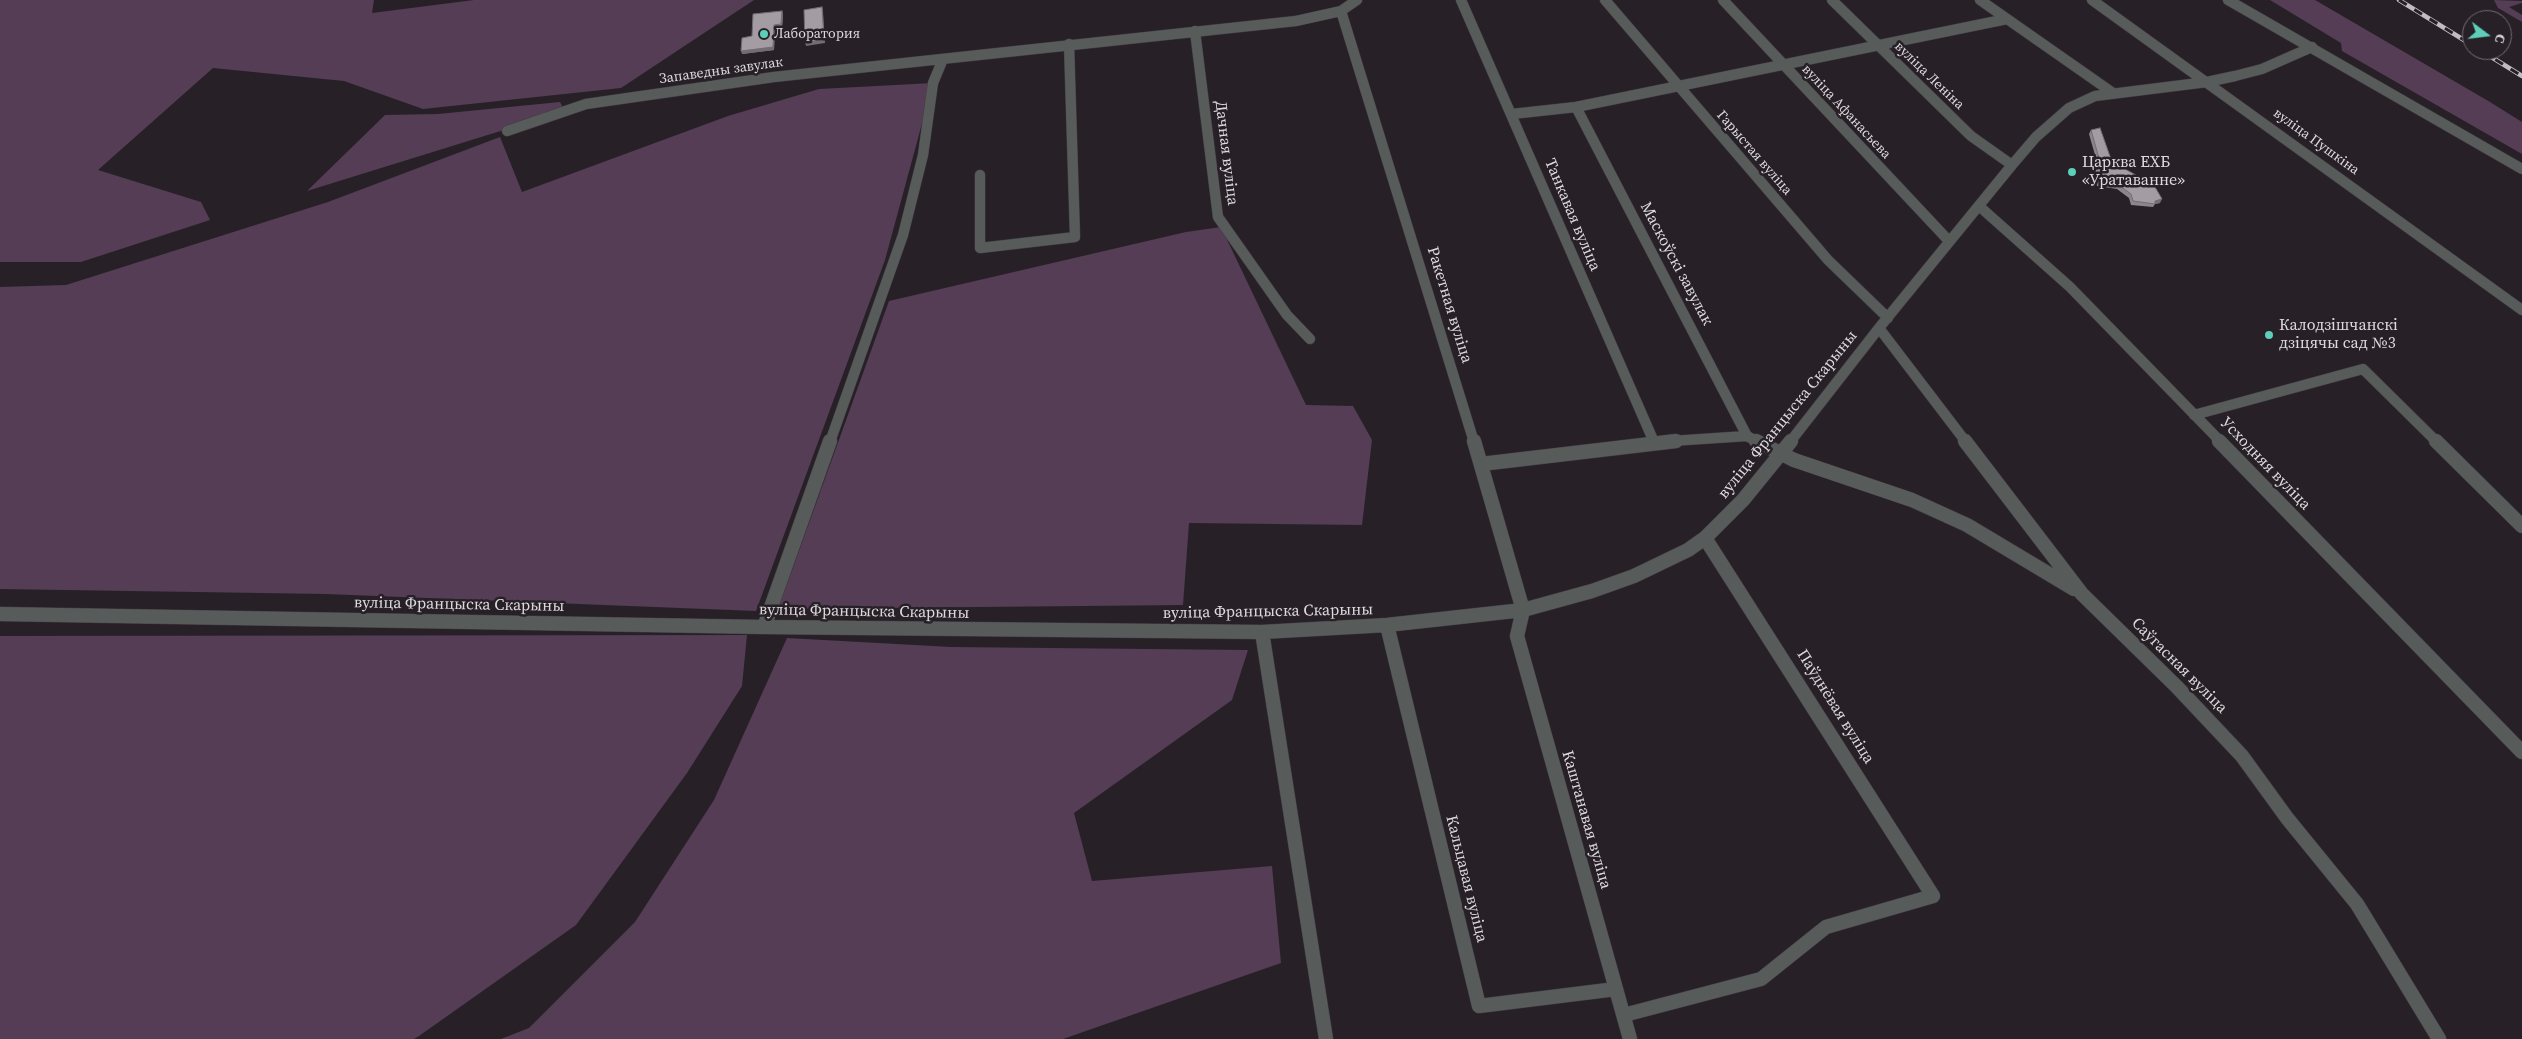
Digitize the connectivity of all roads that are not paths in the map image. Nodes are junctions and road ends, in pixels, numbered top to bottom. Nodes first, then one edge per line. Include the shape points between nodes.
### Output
1 (1357, 0) edge
2 (1461, 0) edge
3 (1605, 0) edge
4 (1724, 0) edge
5 (1832, 0) edge
6 (1980, 0) edge
7 (2092, 0) edge
8 (2228, 0) edge
9 (1341, 11) junction
10 (2007, 19) junction
11 (1195, 31) junction
12 (1069, 44) junction
13 (1876, 44) junction
14 (2312, 47) junction
15 (943, 59) junction
16 (1784, 66) junction
17 (2207, 82) junction
18 (1682, 87) junction
19 (2112, 93) junction
20 (1576, 107) junction
21 (1512, 114) junction
22 (507, 131) dead end
23 (2012, 165) junction
24 (2522, 169) edge
25 (980, 175) dead end
26 (1978, 206) junction
27 (1949, 242) junction
28 (2522, 310) edge
29 (1884, 323) junction
30 (1310, 339) dead end
31 (2194, 414) junction
32 (1747, 436) junction
33 (1654, 442) junction
34 (1782, 454) junction
35 (1481, 464) junction
36 (2522, 526) edge
37 (1705, 538) junction
38 (2082, 594) junction
39 (1523, 610) junction
40 (0, 614) edge
41 (1387, 625) junction
42 (764, 627) junction
43 (1262, 632) junction
44 (2522, 752) edge
45 (1616, 989) junction
46 (1624, 1015) junction
47 (1326, 1039) edge
48 (1630, 1039) edge
49 (2439, 1039) edge

1 - 9 street
2 - 21 street, Танкавая вуліца
3 - 18 street, Гарыстая вуліца
4 - 16 street, вуліца Афанасьева
5 - 13 street, вуліца Леніна
6 - 10 street
7 - 17 street, вуліца Пушкіна
8 - 14 street
9 - 11 street via 1296,21
9 - 35 street, Ракетная вуліца
10 - 13 street
10 - 19 street
11 - 12 street
11 - 30 street, Дачная вуліца via 1218,217 1286,315
12 - 15 street
12 - 25 street via 1074,237 980,248
13 - 16 street
13 - 23 street, вуліца Леніна via 1971,136
14 - 17 street, вуліца Францыска Скарыны via 2262,68
14 - 24 street
15 - 22 street, Запаведны завулак via 774,77 586,104
15 - 42 street via 933,83 923,155 903,235
16 - 18 street
16 - 27 street, вуліца Афанасьева
17 - 19 street, вуліца Францыска Скарыны
17 - 28 street, вуліца Пушкіна
18 - 20 street
18 - 29 street, Гарыстая вуліца via 1720,136
19 - 23 street, вуліца Францыска Скарыны via 2095,96 2069,108 2036,137
20 - 21 street
20 - 32 street, Маскоўскі завулак
21 - 33 street, Танкавая вуліца
23 - 26 street, вуліца Францыска Скарыны
26 - 27 street, вуліца Францыска Скарыны
26 - 31 street, Усходняя вуліца via 2070,287
27 - 29 street, вуліца Францыска Скарыны
29 - 34 street, вуліца Францыска Скарыны
29 - 38 street, Саўгасная вуліца
31 - 36 street via 2364,370
31 - 44 street, Усходняя вуліца
32 - 33 street
32 - 34 street
33 - 35 street
34 - 37 street, вуліца Францыска Скарыны
34 - 38 street via 1912,500 1951,518
35 - 39 street, Ракетная вуліца
37 - 39 street, вуліца Францыска Скарыны via 1688,550 1634,576
37 - 46 street, Паўднёвая вуліца via 1933,896 1826,927 1761,979
38 - 49 street, Саўгасная вуліца via 2242,756 2287,818 2357,904
39 - 41 street, вуліца Францыска Скарыны
39 - 45 street, Каштанавая вуліца via 1517,636
40 - 42 street, вуліца Францыска Скарыны
41 - 43 street, вуліца Францыска Скарыны
41 - 45 street, Кальцавая вуліца via 1479,1006
42 - 43 street, вуліца Францыска Скарыны
43 - 47 street
45 - 46 street, Каштанавая вуліца
46 - 48 street, Каштанавая вуліца

